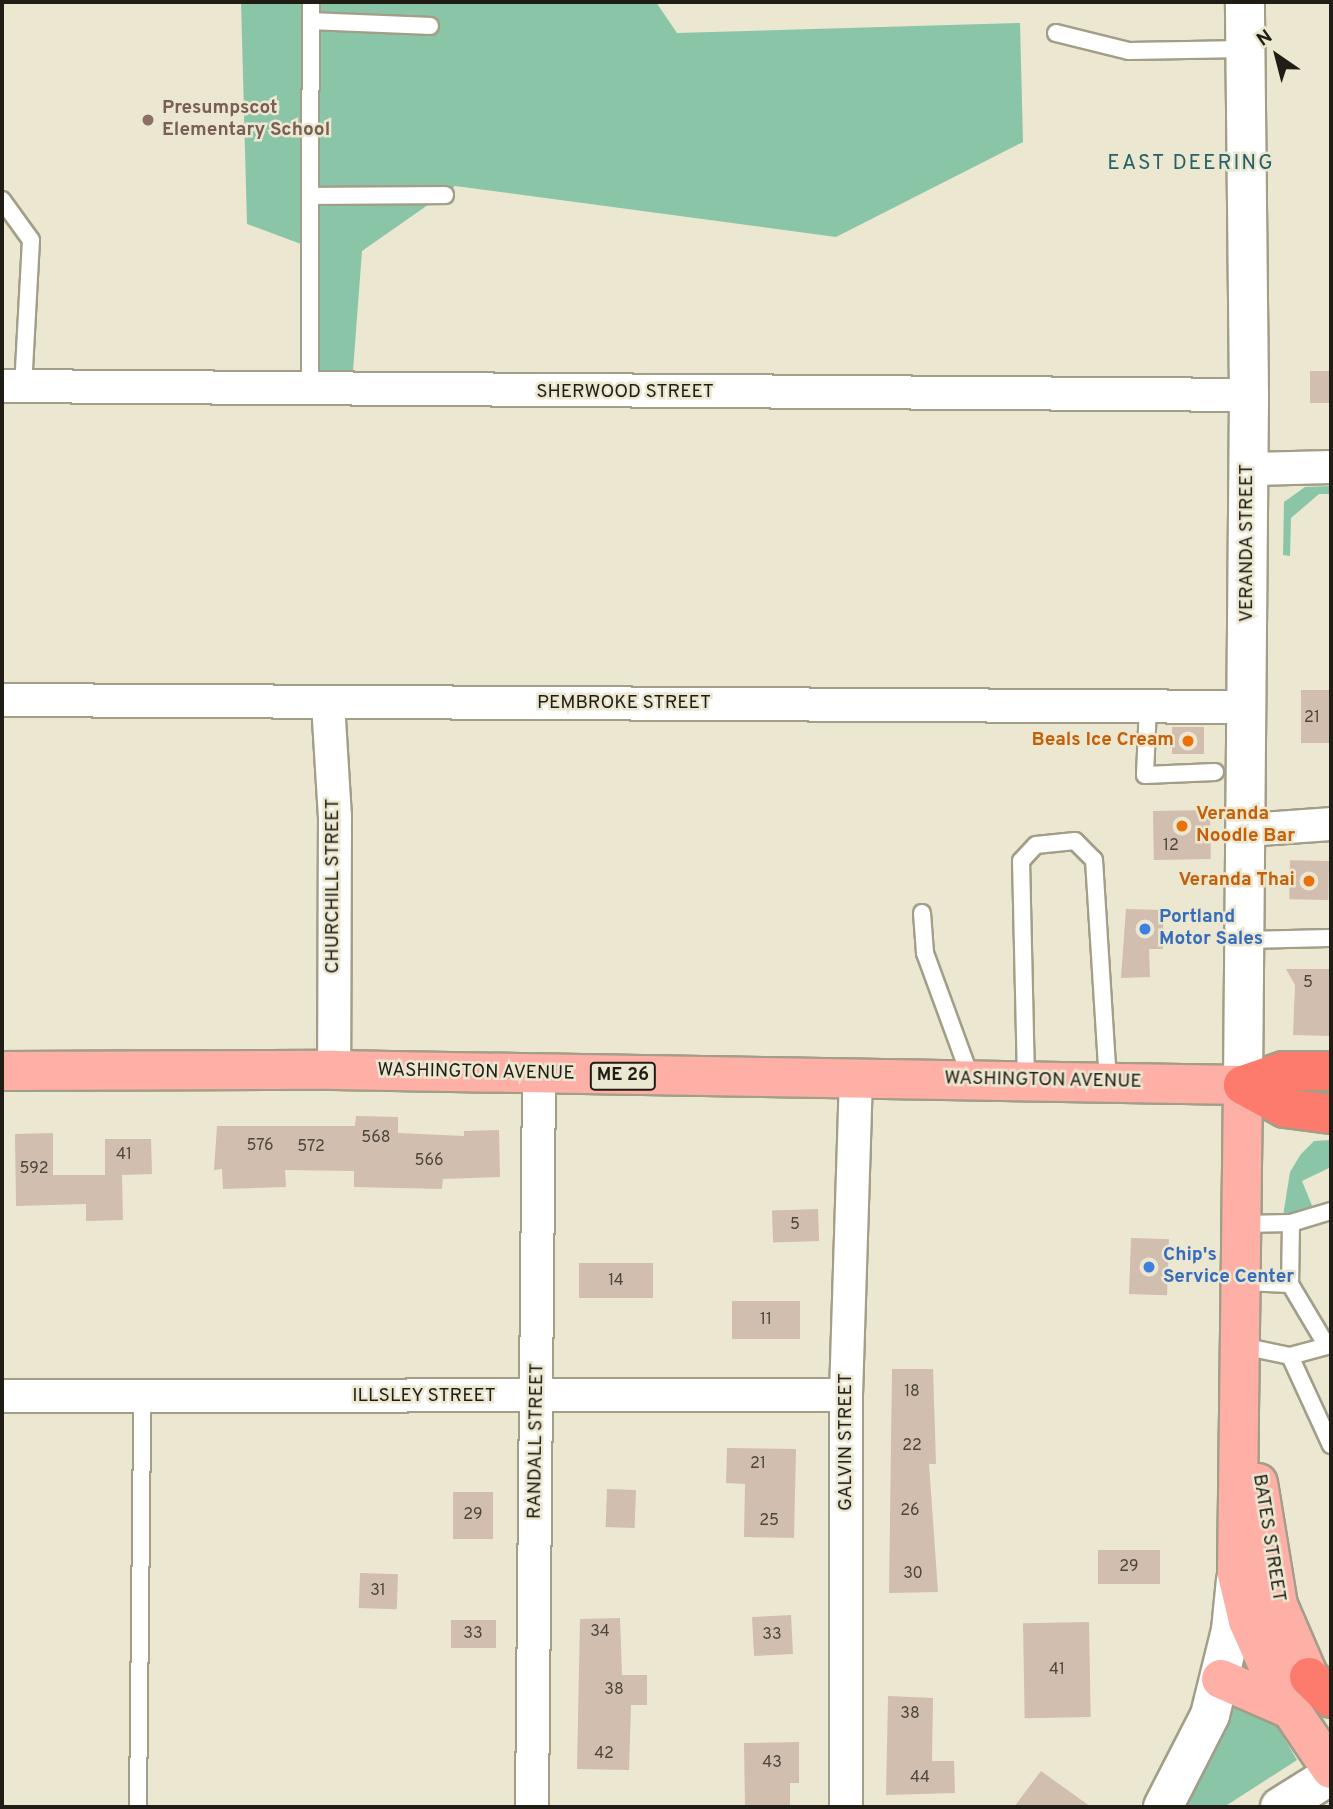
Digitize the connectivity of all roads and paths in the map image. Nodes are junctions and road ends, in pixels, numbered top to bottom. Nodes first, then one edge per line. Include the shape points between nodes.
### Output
1 (311, 2) edge
2 (1245, 2) edge
3 (311, 21) junction
4 (430, 26) dead end
5 (1056, 33) dead end
6 (1245, 50) junction
7 (445, 195) dead end
8 (310, 196) junction
9 (2, 200) edge
10 (12, 386) edge
11 (310, 390) junction
12 (1249, 395) junction
13 (1331, 467) edge
14 (1248, 469) junction
15 (2, 700) edge
16 (328, 704) junction
17 (1148, 706) junction
18 (1247, 707) junction
19 (1215, 772) dead end
20 (1331, 824) edge
21 (1247, 830) junction
22 (922, 913) dead end
23 (1331, 938) edge
24 (1245, 940) junction
25 (334, 1070) junction
26 (2, 1071) edge
27 (1331, 1071) edge
28 (539, 1076) junction
29 (856, 1077) junction
30 (971, 1079) junction
31 (1026, 1080) junction
32 (1108, 1082) junction
33 (1243, 1085) junction
34 (1331, 1114) edge
35 (1331, 1211) edge
36 (1291, 1223) junction
37 (1243, 1224) junction
38 (1243, 1282) junction
39 (1290, 1284) junction
40 (1329, 1345) edge
41 (1242, 1346) junction
42 (1290, 1356) junction
43 (846, 1395) junction
44 (2, 1396) edge
45 (538, 1396) junction
46 (142, 1398) junction
47 (1331, 1445) edge
48 (1237, 1574) junction
49 (1221, 1679) junction
50 (1320, 1687) edge
51 (1287, 1708) junction
52 (1331, 1718) edge
53 (1331, 1769) edge
54 (1331, 1775) edge
55 (138, 1807) edge
56 (532, 1807) edge
57 (846, 1807) edge
58 (1163, 1807) edge
59 (1280, 1807) edge

1 - 3 lane
2 - 6 main road, VERANDA STREET
3 - 4 lane
3 - 8 lane
5 - 6 lane via 1129,51
6 - 12 main road, VERANDA STREET
7 - 8 lane
8 - 11 lane
9 - 10 lane via 15,211 31,240
10 - 11 street, SHERWOOD STREET
11 - 12 street, SHERWOOD STREET
12 - 14 main road, VERANDA STREET
13 - 14 street
14 - 18 main road, VERANDA STREET
15 - 16 street, PEMBROKE STREET
16 - 17 street, PEMBROKE STREET
16 - 25 street, CHURCHILL STREET via 335,816
17 - 18 street, PEMBROKE STREET
17 - 19 lane via 1146,775
18 - 21 main road, VERANDA STREET
20 - 21 street
21 - 24 main road, VERANDA STREET
22 - 30 lane via 925,953
23 - 24 lane
24 - 33 main road, VERANDA STREET
25 - 26 main road, WASHINGTON AVENUE / ME 26
25 - 28 main road, WASHINGTON AVENUE / ME 26
27 - 33 highway, ME 26 via 1284,1071
28 - 29 main road, WASHINGTON AVENUE / ME 26
28 - 45 street, RANDALL STREET
29 - 30 main road, WASHINGTON AVENUE / ME 26
29 - 43 street, GALVIN STREET
30 - 31 main road, WASHINGTON AVENUE / ME 26
31 - 32 main road, WASHINGTON AVENUE / ME 26
31 - 32 lane via 1021,861 1036,845 1075,841 1094,860
32 - 33 main road, WASHINGTON AVENUE / ME 26
33 - 34 highway, ME 26 via 1285,1108
33 - 37 main road, BATES STREET
35 - 36 lane
36 - 37 lane
36 - 39 lane
37 - 38 main road, BATES STREET
38 - 39 lane
38 - 41 main road, BATES STREET
39 - 40 lane
40 - 42 lane
41 - 42 lane
41 - 48 main road, BATES STREET
41 - 50 main road, BATES STREET via 1271,1576
42 - 47 lane
43 - 45 street, ILLSLEY STREET
43 - 57 street, GALVIN STREET
44 - 46 street, ILLSLEY STREET
45 - 46 street, ILLSLEY STREET
45 - 56 street, RANDALL STREET
46 - 55 lane
48 - 49 main road, BATES STREET
48 - 51 main road, BATES STREET via 1248,1621
49 - 51 main road
49 - 58 main road, BATES STREET via 1193,1755
50 - 52 main road, BATES STREET
51 - 53 main road, BATES STREET
54 - 59 main road

